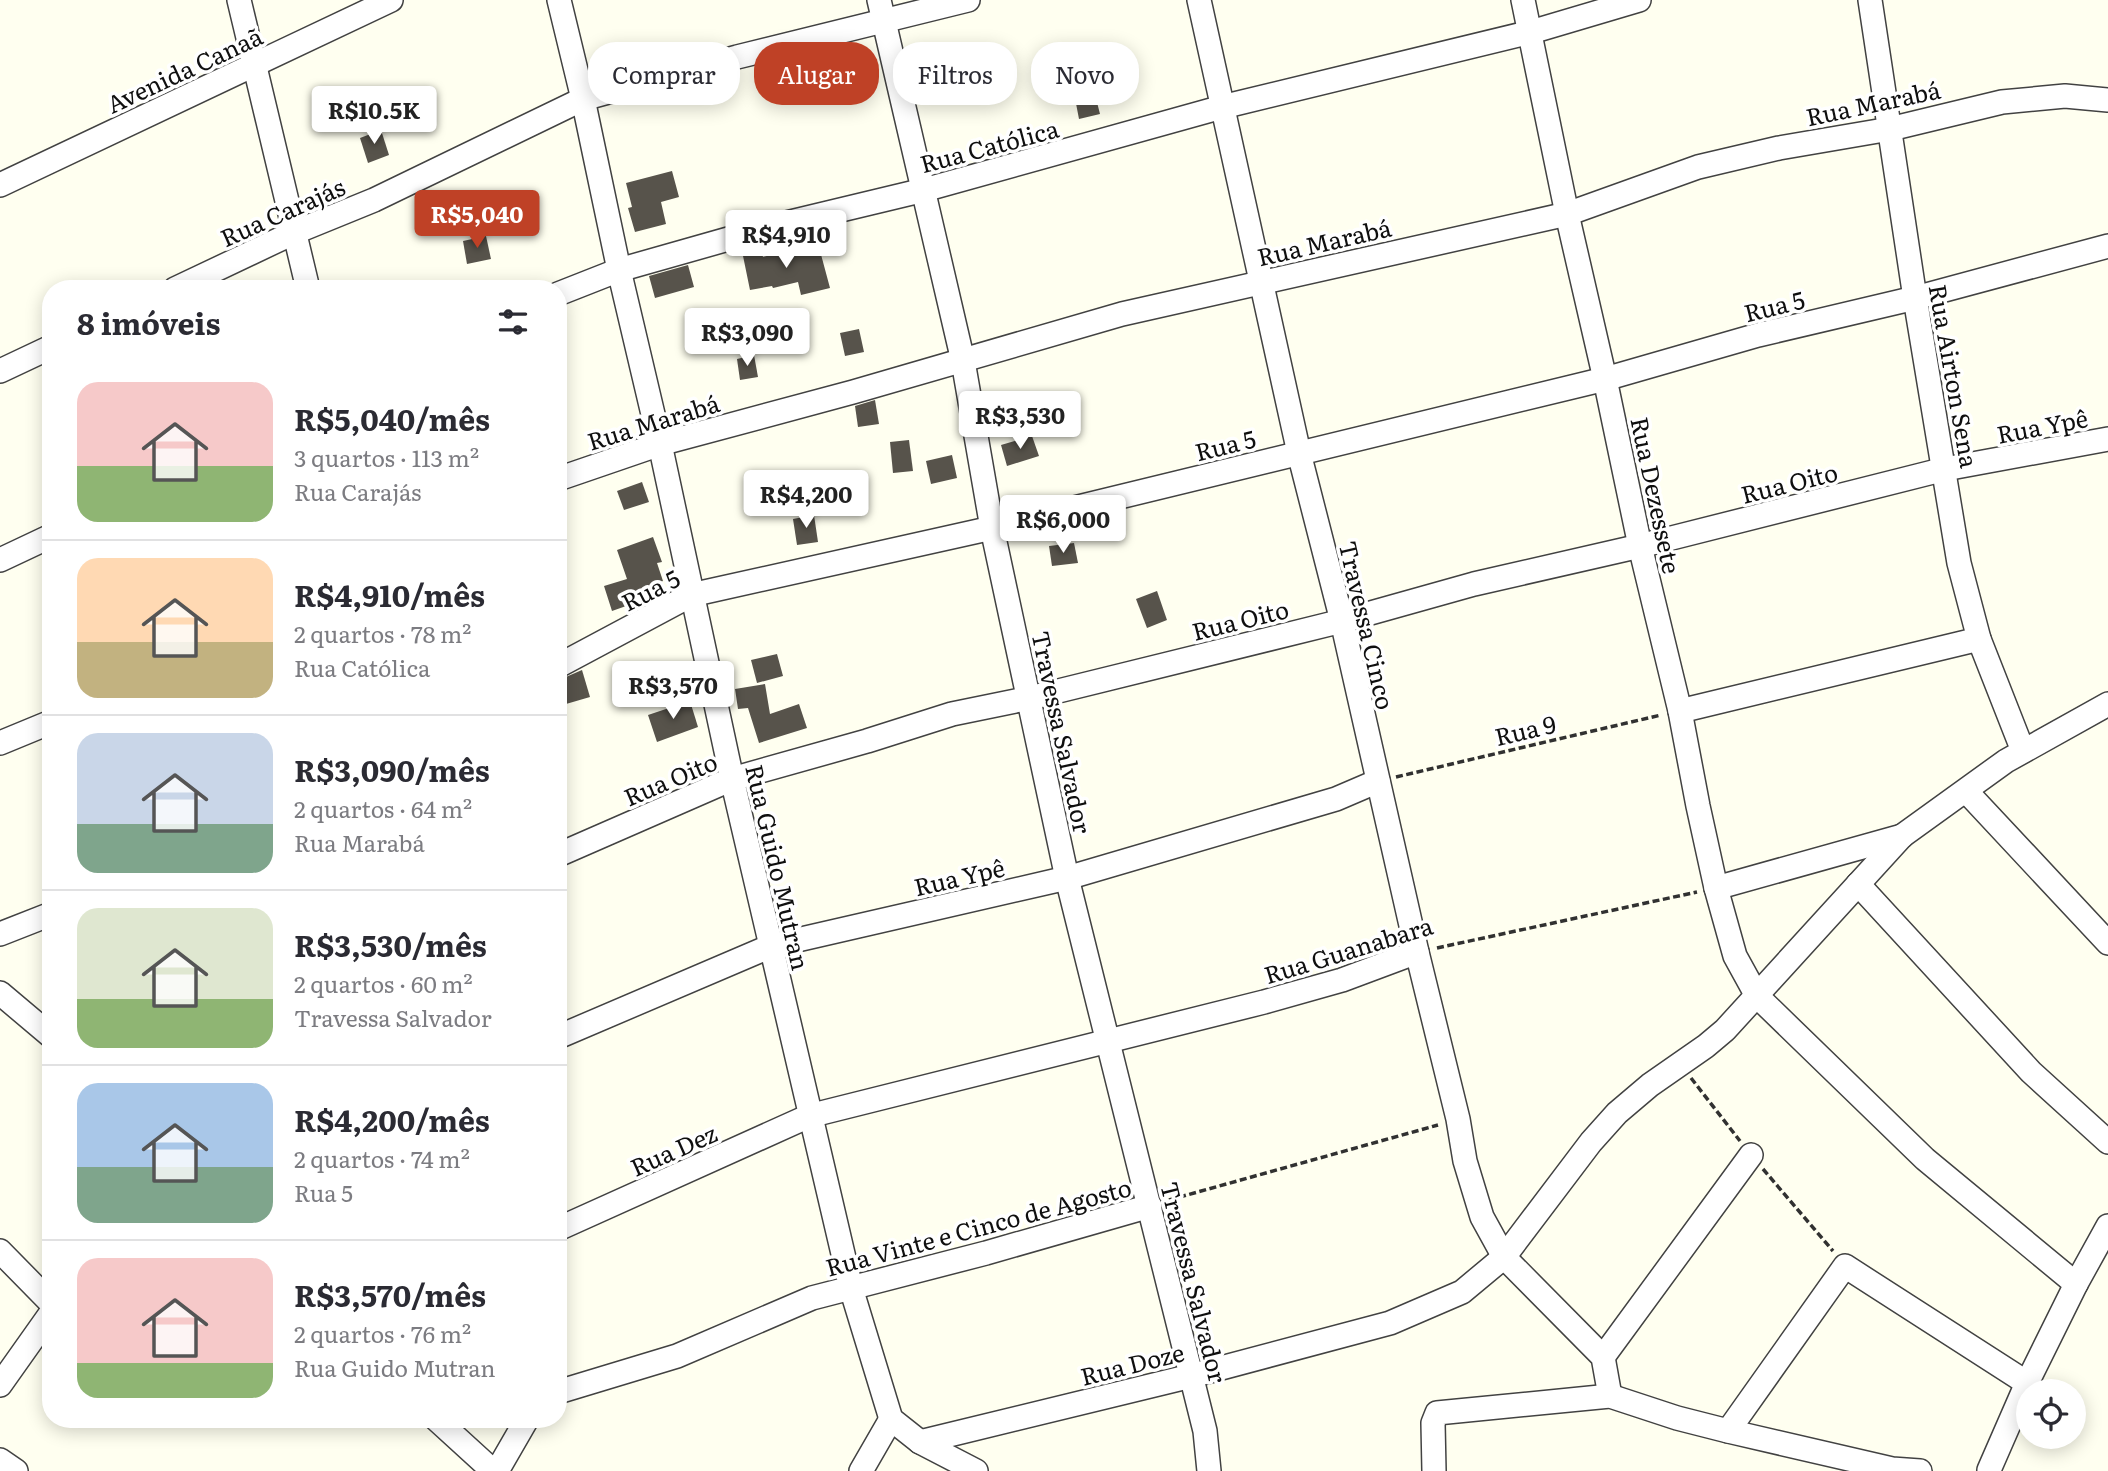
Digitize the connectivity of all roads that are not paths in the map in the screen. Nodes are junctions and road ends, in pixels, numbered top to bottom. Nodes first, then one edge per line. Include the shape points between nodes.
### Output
1 (239, 0) edge
2 (391, 0) edge
3 (559, 0) edge
4 (968, 0) edge
5 (1199, 0) edge
6 (1524, 0) edge
7 (1639, 0) edge
8 (1870, 0) edge
9 (881, 10) edge
10 (1531, 32) junction
11 (254, 65) junction
12 (583, 99) junction
13 (2108, 100) edge
14 (1222, 107) junction
15 (1890, 129) junction
16 (0, 185) edge
17 (924, 190) junction
18 (1567, 214) junction
19 (293, 233) junction
20 (2108, 246) edge
21 (619, 270) junction
22 (194, 280) edge
23 (306, 280) edge
24 (1261, 282) junction
25 (567, 290) edge
26 (1915, 298) junction
27 (42, 352) edge
28 (963, 361) junction
29 (0, 371) edge
30 (1605, 379) junction
31 (2108, 439) edge
32 (660, 444) junction
33 (1299, 453) junction
34 (1945, 469) junction
35 (567, 476) edge
36 (992, 528) junction
37 (42, 540) edge
38 (1640, 546) junction
39 (0, 560) edge
40 (691, 595) junction
41 (1342, 621) junction
42 (1979, 639) junction
43 (567, 661) edge
44 (1030, 698) junction
45 (2107, 707) edge
46 (1680, 711) junction
47 (42, 726) edge
48 (0, 743) edge
49 (2023, 751) junction
50 (732, 779) junction
51 (1378, 781) junction
52 (1966, 791) junction
53 (1902, 836) junction
54 (567, 851) edge
55 (1067, 878) junction
56 (1858, 884) junction
57 (1716, 888) junction
58 (42, 918) edge
59 (0, 934) edge
60 (2108, 943) edge
61 (771, 946) junction
62 (1417, 952) junction
63 (0, 993) edge
64 (1756, 996) junction
65 (42, 1028) edge
66 (567, 1033) edge
67 (1109, 1042) junction
68 (809, 1116) junction
69 (2108, 1142) edge
70 (1751, 1156) road end
71 (1150, 1206) junction
72 (567, 1225) edge
73 (2108, 1226) edge
74 (0, 1251) edge
75 (1504, 1257) junction
76 (2076, 1284) junction
77 (851, 1288) junction
78 (42, 1294) edge
79 (42, 1326) edge
80 (1603, 1357) junction
81 (1191, 1376) junction
82 (2021, 1379) edge
83 (2029, 1379) edge
84 (0, 1385) edge
85 (567, 1389) edge
86 (1609, 1396) junction
87 (2016, 1409) edge
88 (891, 1419) junction
89 (446, 1428) edge
90 (521, 1428) edge
91 (1728, 1431) junction
92 (920, 1442) junction
93 (0, 1460) edge
94 (16, 1471) edge
95 (495, 1471) edge
96 (861, 1471) edge
97 (976, 1471) edge
98 (1209, 1471) edge
99 (1434, 1471) edge
100 (1920, 1471) edge
101 (1981, 1471) edge
102 (1990, 1471) edge

1 - 11 street
2 - 11 street, Avenida Canaã
3 - 12 street, Rua Guido Mutran
4 - 9 street, Rua Carajás
5 - 14 street, Travessa Cinco
6 - 10 street, Rua Dezessete
7 - 10 street, Rua Católica
8 - 15 street, Rua Airton Sena
9 - 12 street, Rua Carajás via 737,57
9 - 17 street, Travessa Salvador
10 - 14 street, Rua Católica
10 - 18 street, Rua Dezessete
11 - 16 street, Avenida Canaã
11 - 19 street
12 - 19 street, Rua Carajás via 374,200
12 - 21 street, Rua Guido Mutran
13 - 15 street, Rua Marabá via 2064,96 2002,102
14 - 17 street, Rua Católica
14 - 24 street, Travessa Cinco
15 - 18 street, Rua Marabá via 1698,167
15 - 26 street, Rua Airton Sena
17 - 21 street, Rua Católica
17 - 28 street, Travessa Salvador
18 - 24 street, Rua Marabá
18 - 30 street, Rua Dezessete
19 - 22 street, Rua Carajás
19 - 23 street
20 - 26 street, Rua 5
21 - 25 street, Rua Católica
21 - 32 street, Rua Guido Mutran
24 - 28 street, Rua Marabá via 1122,314
24 - 33 street, Travessa Cinco
26 - 30 street, Rua 5 via 1758,335
26 - 34 street, Rua Airton Sena
27 - 29 street
28 - 32 street, Rua Marabá
28 - 36 street, Travessa Salvador
30 - 33 street, Rua 5
30 - 38 street, Rua Dezessete
31 - 34 street, Rua Ypê
32 - 35 street, Rua Marabá
32 - 40 street, Rua Guido Mutran
33 - 36 street, Rua 5
33 - 41 street, Travessa Cinco
34 - 38 street, Rua Oito
34 - 42 street, Rua Airton Sena via 1959,563
36 - 40 street, Rua 5
36 - 44 street, Travessa Salvador
37 - 39 street
38 - 41 street, Rua Oito via 1474,584
38 - 46 street, Rua Dezessete
40 - 43 street, Rua 5
40 - 50 street, Rua Guido Mutran
41 - 44 street, Rua Oito
41 - 51 street, Travessa Cinco
42 - 46 street
42 - 49 street, Rua Airton Sena
44 - 50 street, Rua Oito via 953,714
44 - 55 street, Travessa Salvador
45 - 49 street
46 - 57 street, Rua Dezessete
47 - 48 street
49 - 52 street
50 - 54 street, Rua Oito
50 - 61 street, Rua Guido Mutran
51 - 55 street, Rua Ypê via 1336,799
51 - 62 street, Travessa Cinco
52 - 53 street
52 - 60 street
53 - 56 street, Rua Doze
53 - 57 street
55 - 61 street, Rua Ypê
55 - 67 street, Travessa Salvador
56 - 64 street, Rua Doze
56 - 69 street via 2031,1072
57 - 64 street, Rua Dezessete via 1735,956
58 - 59 street
61 - 66 street, Rua Ypê
61 - 68 street, Rua Guido Mutran
62 - 67 street, Rua Guanabara via 1342,980
62 - 75 street, Travessa Cinco via 1465,1161 1482,1217
63 - 65 street
64 - 75 street, Rua Doze via 1725,1030 1617,1113
64 - 76 street, Rua Dezessete via 1925,1158
67 - 68 street, Rua Guanabara
67 - 71 street, Travessa Salvador
68 - 72 street, Rua Dez
68 - 77 street, Rua Guido Mutran
70 - 80 street
71 - 77 street, Rua Vinte e Cinco de Agosto
71 - 81 street, Travessa Salvador
73 - 76 street
74 - 78 street
75 - 80 street, Travessa Cinco
75 - 81 street, Rua Doze via 1462,1292 1390,1323
76 - 83 street
77 - 85 street, Rua Vinte e Cinco de Agosto via 812,1298 677,1356
77 - 88 street, Rua Guido Mutran
79 - 84 street
80 - 86 street
81 - 92 street, Rua Doze
81 - 98 street, Travessa Salvador via 1205,1431
82 - 91 street via 1845,1266
86 - 91 street
86 - 99 street via 1437,1413
87 - 102 street
88 - 92 street
88 - 96 street
89 - 95 street
90 - 95 street
91 - 100 street via 1892,1469
92 - 97 street
93 - 94 street
101 - 102 street

